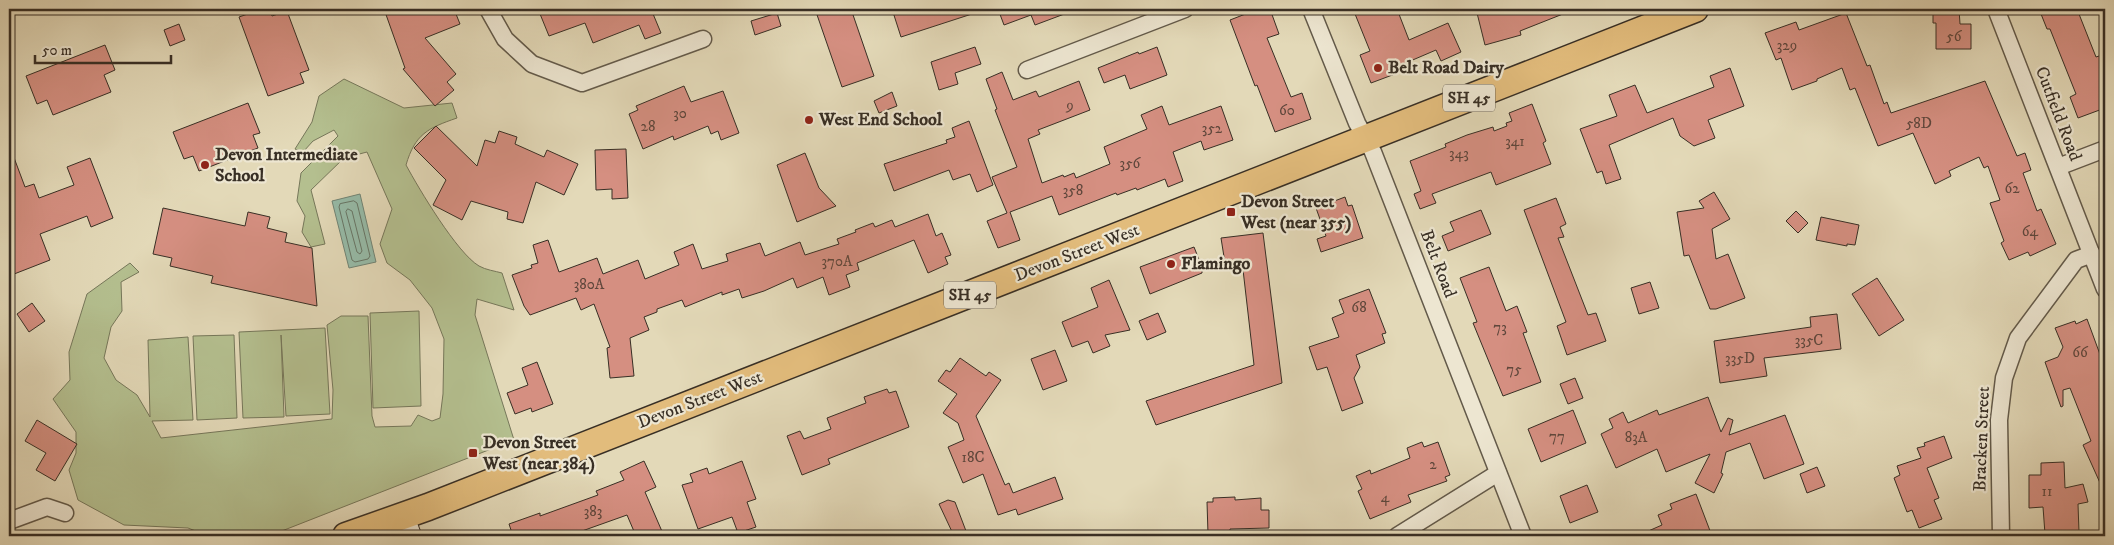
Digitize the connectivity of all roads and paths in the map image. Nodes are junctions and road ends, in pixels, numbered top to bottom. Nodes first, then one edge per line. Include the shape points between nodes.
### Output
1 (488, 9) edge
2 (1185, 9) edge
3 (1311, 9) edge
4 (1694, 9) edge
5 (1996, 9) edge
6 (703, 39) dead end
7 (1027, 70) dead end
8 (1366, 139) junction
9 (2105, 149) edge
10 (2058, 167) junction
11 (2092, 254) junction
12 (2105, 289) edge
13 (1498, 473) junction
14 (65, 513) dead end
15 (9, 521) edge
16 (405, 527) edge
17 (346, 536) edge
18 (1397, 536) edge
19 (1522, 536) edge
20 (2001, 536) edge

1 - 6 street via 504,39 532,64 582,83
2 - 7 street
3 - 8 street, Belt Road
4 - 8 main road, Devon Street West / SH 45
5 - 10 street, Cutfield Road
8 - 13 street, Belt Road
8 - 16 main road, Devon Street West / SH 45
9 - 10 street
10 - 11 street, Cutfield Road
11 - 12 street, Cutfield Road
11 - 20 street, Bracken Street via 2076,260 2018,338 2004,378 1999,420
13 - 18 street
13 - 19 street, Belt Road
14 - 15 street via 47,507
16 - 17 main road, Devon Street West / SH 45

